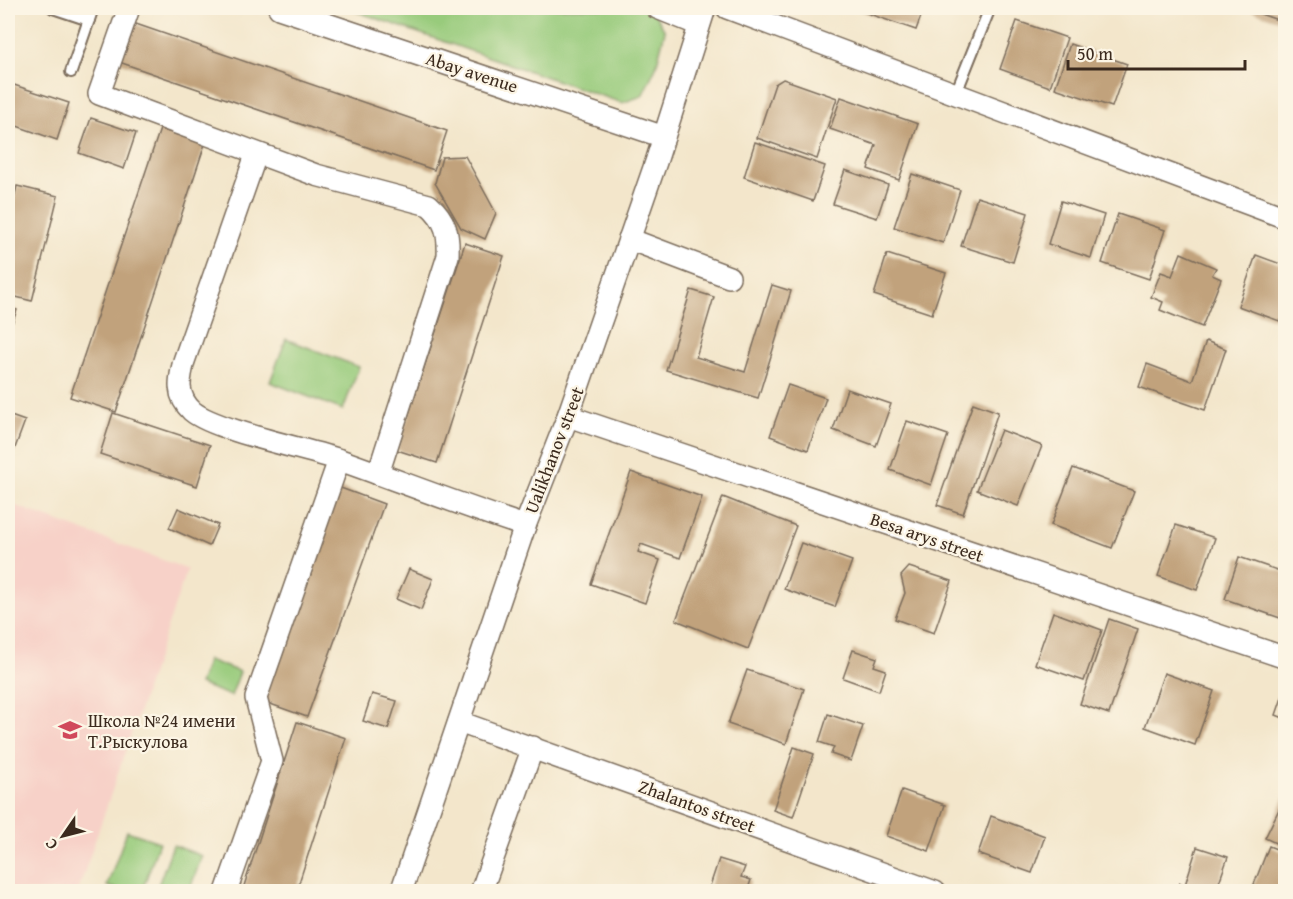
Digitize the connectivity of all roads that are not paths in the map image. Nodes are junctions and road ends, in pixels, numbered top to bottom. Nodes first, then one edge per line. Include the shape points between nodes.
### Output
1 (54, 8) edge
2 (93, 8) edge
3 (129, 8) edge
4 (279, 8) edge
5 (657, 8) edge
6 (727, 8) edge
7 (990, 8) edge
8 (702, 16) edge
9 (89, 20) junction
10 (71, 72) dead end
11 (956, 93) junction
12 (664, 137) junction
13 (256, 155) junction
14 (1286, 218) edge
15 (629, 239) junction
16 (729, 276) dead end
17 (568, 416) junction
18 (339, 460) junction
19 (378, 474) junction
20 (525, 526) junction
21 (1286, 658) edge
22 (459, 722) junction
23 (533, 747) junction
24 (226, 891) edge
25 (401, 891) edge
26 (481, 891) edge
27 (935, 891) edge

1 - 9 lane
2 - 9 lane
3 - 13 street via 99,94
4 - 12 street, Abay avenue
5 - 8 street
6 - 11 street
7 - 11 lane
8 - 12 street, Ualikhanov street
9 - 10 lane
11 - 14 street
12 - 15 street, Ualikhanov street
13 - 18 street via 184,361 180,392 194,413 215,423
13 - 19 street via 429,205 441,216 449,236 442,278
15 - 16 street
15 - 17 street, Ualikhanov street
17 - 20 street, Ualikhanov street
17 - 21 street, Besa arys street
18 - 19 street
18 - 24 street via 256,698 272,761
19 - 20 street
20 - 22 street, Ualikhanov street
22 - 23 street, Zhalantos street
22 - 25 street, Ualikhanov street
23 - 26 street
23 - 27 street, Zhalantos street

